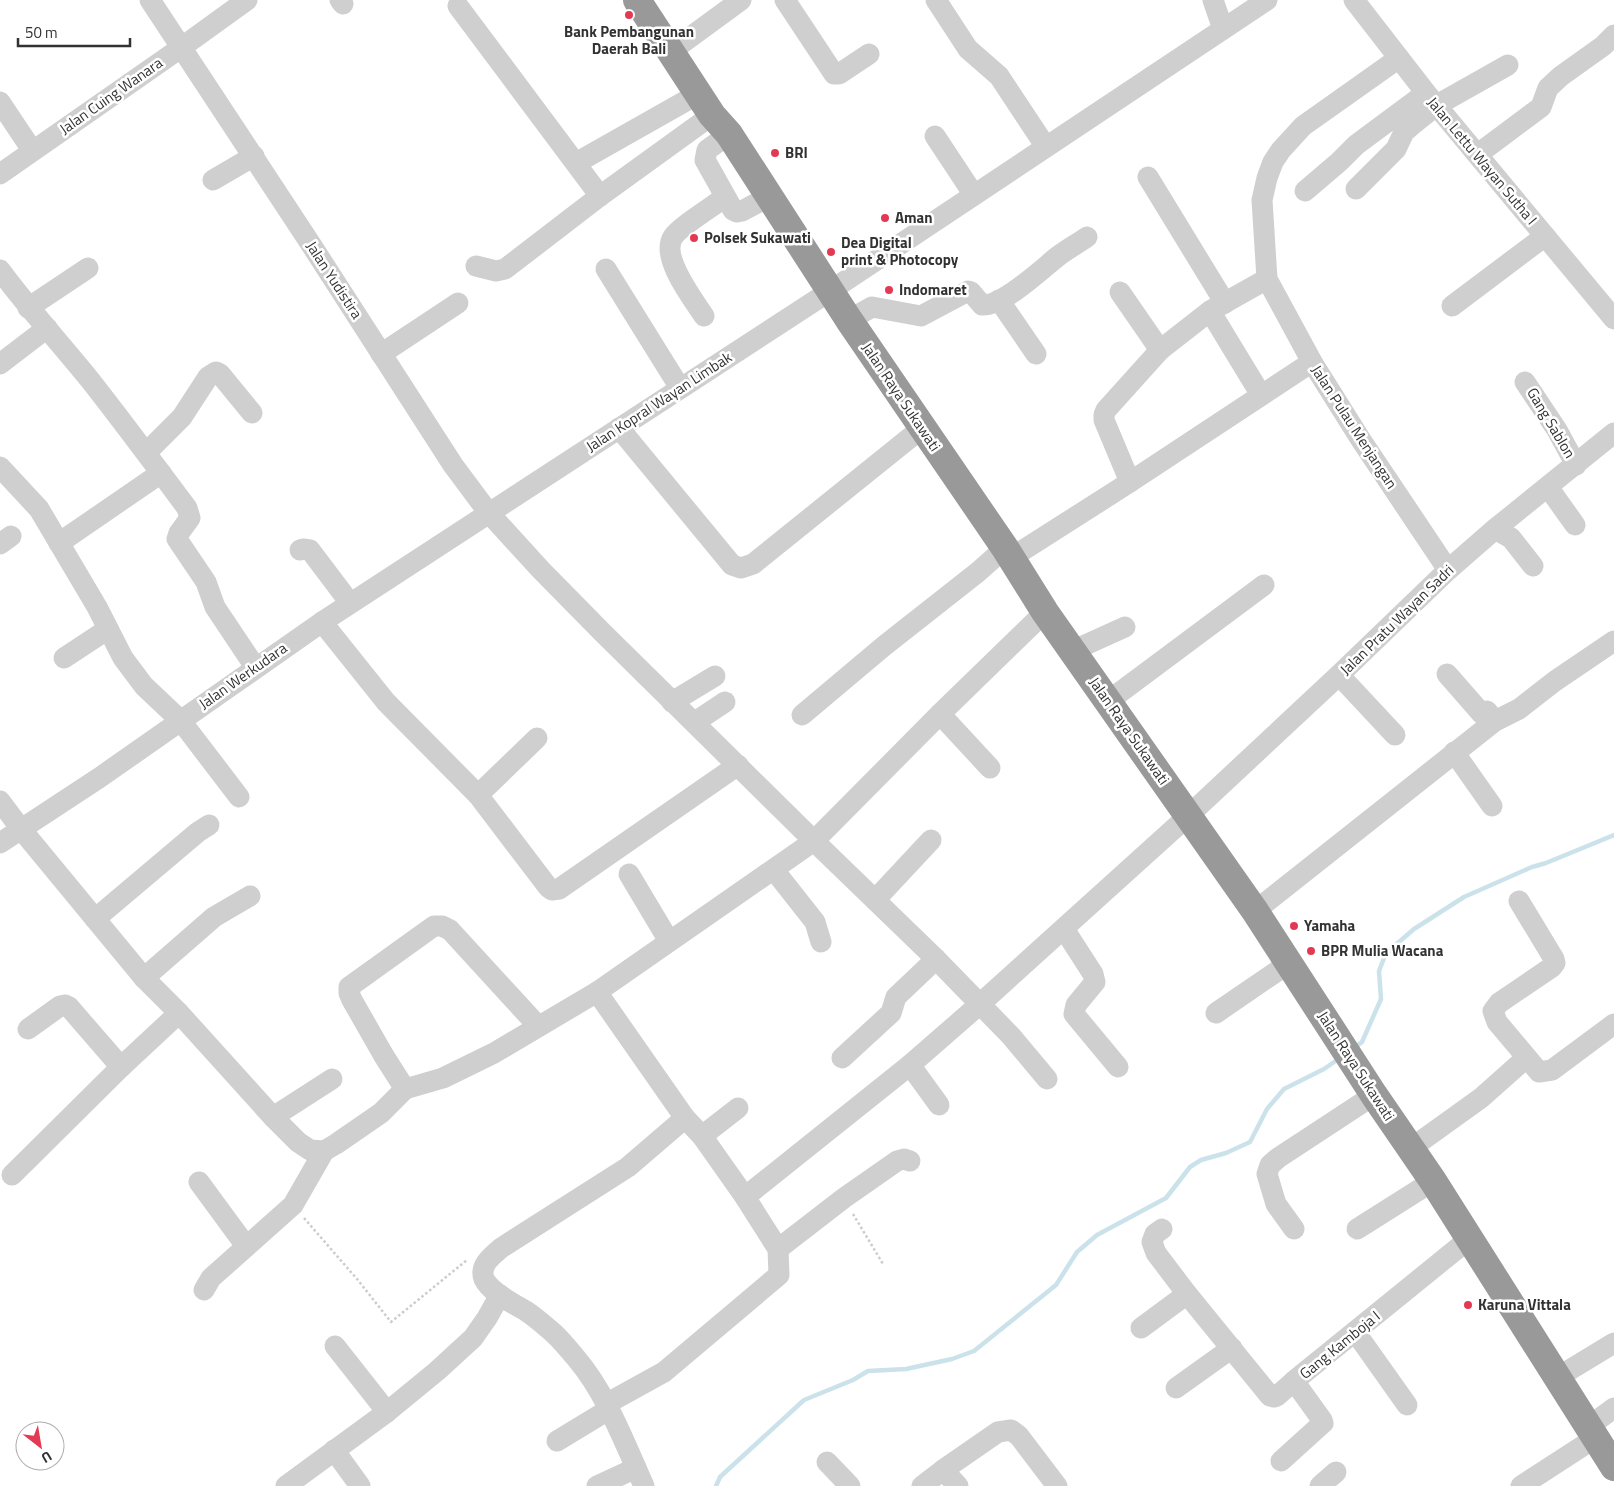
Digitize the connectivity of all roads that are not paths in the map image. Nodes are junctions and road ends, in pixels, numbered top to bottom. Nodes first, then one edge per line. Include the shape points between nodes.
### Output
1 (150, 0) edge
2 (247, 0) edge
3 (637, 0) edge
4 (741, 0) edge
5 (785, 0) edge
6 (936, 0) edge
7 (1213, 0) edge
8 (1267, 0) edge
9 (1354, 0) edge
10 (458, 6) dead end
11 (1223, 29) junction
12 (1614, 35) edge
13 (182, 47) junction
14 (670, 52) junction
15 (869, 54) dead end
16 (1399, 58) junction
17 (1508, 64) dead end
18 (1432, 99) junction
19 (0, 102) edge
20 (713, 114) junction
21 (935, 136) dead end
22 (1046, 147) junction
23 (32, 150) junction
24 (1478, 154) junction
25 (254, 156) junction
26 (576, 163) junction
27 (0, 174) edge
28 (1148, 178) dead end
29 (214, 180) dead end
30 (1356, 189) dead end
31 (1305, 191) dead end
32 (974, 195) junction
33 (600, 196) junction
34 (770, 196) junction
35 (725, 197) junction
36 (1545, 236) junction
37 (1087, 238) dead end
38 (476, 266) dead end
39 (88, 268) dead end
40 (606, 269) dead end
41 (0, 270) edge
42 (1267, 279) junction
43 (830, 291) junction
44 (1120, 292) dead end
45 (999, 300) junction
46 (458, 303) dead end
47 (1452, 306) dead end
48 (1217, 307) junction
49 (28, 308) junction
50 (704, 316) dead end
51 (1614, 318) edge
52 (849, 320) junction
53 (47, 328) junction
54 (1160, 350) junction
55 (381, 354) junction
56 (1036, 354) dead end
57 (1312, 362) junction
58 (0, 364) edge
59 (1525, 382) dead end
60 (680, 388) junction
61 (1261, 395) junction
62 (252, 412) dead end
63 (619, 428) junction
64 (922, 428) junction
65 (1614, 433) edge
66 (147, 452) junction
67 (1576, 465) junction
68 (0, 466) edge
69 (161, 473) junction
70 (1130, 482) junction
71 (1548, 487) junction
72 (488, 512) junction
73 (1575, 525) dead end
74 (1495, 529) junction
75 (59, 543) junction
76 (300, 550) dead end
77 (1008, 553) junction
78 (1533, 566) dead end
79 (1448, 570) junction
80 (1264, 585) dead end
81 (350, 603) junction
82 (1046, 612) junction
83 (322, 622) junction
84 (1125, 627) dead end
85 (108, 629) junction
86 (1614, 641) edge
87 (1074, 652) junction
88 (64, 658) dead end
89 (255, 667) junction
90 (1448, 674) dead end
91 (1339, 675) junction
92 (715, 676) dead end
93 (672, 702) junction
94 (725, 702) dead end
95 (1107, 702) junction
96 (940, 714) junction
97 (802, 715) dead end
98 (181, 721) junction
99 (1495, 721) junction
100 (695, 722) junction
101 (1395, 735) dead end
102 (537, 738) dead end
103 (1454, 752) junction
104 (738, 765) junction
105 (990, 768) dead end
106 (478, 795) junction
107 (239, 798) dead end
108 (0, 801) edge
109 (1492, 806) dead end
110 (1188, 816) junction
111 (209, 825) dead end
112 (21, 829) junction
113 (931, 840) dead end
114 (814, 841) junction
115 (0, 843) edge
116 (774, 870) junction
117 (629, 874) dead end
118 (250, 896) dead end
119 (875, 900) junction
120 (1519, 902) dead end
121 (1255, 911) junction
122 (95, 919) junction
123 (1064, 930) junction
124 (670, 941) junction
125 (821, 942) dead end
126 (936, 959) junction
127 (1294, 970) junction
128 (144, 978) junction
129 (597, 992) junction
130 (980, 1004) junction
131 (179, 1013) junction
132 (1216, 1013) dead end
133 (1614, 1024) edge
134 (538, 1026) junction
135 (28, 1030) dead end
136 (842, 1058) dead end
137 (1526, 1058) junction
138 (910, 1065) junction
139 (121, 1066) junction
140 (1118, 1067) dead end
141 (332, 1079) dead end
142 (1047, 1079) dead end
143 (1370, 1087) junction
144 (406, 1089) junction
145 (939, 1104) dead end
146 (738, 1108) dead end
147 (273, 1117) junction
148 (685, 1118) junction
149 (702, 1136) junction
150 (1410, 1149) junction
151 (324, 1151) junction
152 (910, 1161) dead end
153 (12, 1175) dead end
154 (1433, 1181) junction
155 (199, 1182) dead end
156 (745, 1197) junction
157 (1162, 1229) dead end
158 (1294, 1229) dead end
159 (1357, 1230) dead end
160 (1469, 1239) junction
161 (246, 1246) junction
162 (778, 1249) junction
163 (204, 1290) dead end
164 (1187, 1294) junction
165 (500, 1295) junction
166 (1141, 1328) dead end
167 (1356, 1333) junction
168 (1614, 1343) edge
169 (335, 1346) dead end
170 (1232, 1348) junction
171 (1558, 1376) junction
172 (1294, 1381) junction
173 (1176, 1388) dead end
174 (1406, 1405) dead end
175 (607, 1407) junction
176 (1614, 1408) edge
177 (387, 1412) junction
178 (1592, 1432) junction
179 (557, 1441) dead end
180 (334, 1450) junction
181 (1282, 1461) dead end
182 (827, 1462) dead end
183 (1614, 1467) edge
184 (943, 1470) junction
185 (1336, 1472) dead end
186 (640, 1477) edge
187 (286, 1486) edge
188 (360, 1486) edge
189 (597, 1486) edge
190 (850, 1486) edge
191 (922, 1486) edge
192 (958, 1486) edge
193 (1057, 1486) edge
194 (1320, 1486) edge
195 (1521, 1486) edge

1 - 13 street, Jalan Yudistira
2 - 13 street, Jalan Cuing Wanara
3 - 14 highway, Jalan Raya Sukawati
4 - 14 street
5 - 15 street via 834,74 840,74
6 - 22 street via 968,49 1000,76
7 - 11 street
8 - 11 street, Jalan Kopral Wayan Limbak
9 - 16 street, Jalan Lettu Wayan Sutha I
10 - 26 street
11 - 22 street, Jalan Kopral Wayan Limbak
12 - 24 street via 1548,88 1541,107
13 - 23 street, Jalan Cuing Wanara
13 - 25 street, Jalan Yudistira
14 - 20 highway, Jalan Raya Sukawati
16 - 18 street, Jalan Lettu Wayan Sutha I
16 - 42 street via 1303,126 1273,162 1262,200
17 - 18 street
18 - 24 street, Jalan Lettu Wayan Sutha I
18 - 30 street via 1404,132 1396,149
18 - 31 street via 1356,145
19 - 23 street
20 - 26 street
20 - 33 street
20 - 34 highway, Jalan Raya Sukawati
20 - 35 street via 706,163
21 - 32 street
22 - 32 street, Jalan Kopral Wayan Limbak
23 - 27 street, Jalan Cuing Wanara
24 - 36 street, Jalan Lettu Wayan Sutha I
25 - 29 street
25 - 55 street, Jalan Yudistira
26 - 33 street
28 - 48 street
32 - 43 street, Jalan Kopral Wayan Limbak
33 - 38 street via 505,269 496,271
34 - 35 street via 742,212 733,210
34 - 43 highway, Jalan Raya Sukawati
35 - 50 street via 675,234 670,244 671,260
36 - 47 street
36 - 51 street, Jalan Lettu Wayan Sutha I
37 - 45 street
39 - 49 street
40 - 60 street
41 - 49 street
42 - 48 street
42 - 57 street, Jalan Pulau Menjangan
43 - 52 highway, Jalan Raya Sukawati
43 - 60 street, Jalan Kopral Wayan Limbak
44 - 54 street
45 - 52 street via 982,304 968,291 921,316 872,307
45 - 56 street
46 - 55 street
48 - 54 street
48 - 61 street
49 - 53 street
52 - 64 highway, Jalan Raya Sukawati
53 - 58 street
53 - 66 street
54 - 70 street via 1104,415
55 - 72 street, Jalan Yudistira via 453,465
57 - 61 street
57 - 79 street, Jalan Pulau Menjangan
59 - 67 street, Gang Sablon
60 - 63 street, Jalan Kopral Wayan Limbak
61 - 70 street
62 - 66 street via 220,374 213,373 182,417
63 - 64 street via 732,565 741,568 753,564
63 - 72 street, Jalan Kopral Wayan Limbak
64 - 77 highway, Jalan Raya Sukawati
65 - 67 street, Jalan Pratu Wayan Sadri
66 - 69 street
67 - 71 street, Jalan Pratu Wayan Sadri
68 - 75 street via 39,509
69 - 75 street
69 - 89 street via 191,516 178,535 178,541 206,582 215,607
70 - 77 street
71 - 73 street
71 - 74 street, Jalan Pratu Wayan Sadri
72 - 81 street, Jalan Werkudara
72 - 93 street, Jalan Yudistira
74 - 78 street via 1511,538
74 - 79 street, Jalan Pratu Wayan Sadri
75 - 85 street
76 - 81 street via 310,550
77 - 82 highway, Jalan Raya Sukawati
77 - 97 street via 978,572
79 - 91 street, Jalan Pratu Wayan Sadri
80 - 95 street
81 - 83 street, Jalan Werkudara
82 - 87 highway, Jalan Raya Sukawati
82 - 96 street
83 - 89 street, Jalan Werkudara
83 - 106 street via 386,702
84 - 87 street
85 - 88 street
85 - 98 street via 123,658 144,686
86 - 99 street via 1519,710
87 - 95 highway, Jalan Raya Sukawati
89 - 98 street, Jalan Werkudara
90 - 99 street via 1482,714 1487,711
91 - 101 street
91 - 110 street, Jalan Pratu Wayan Sadri
92 - 93 street
93 - 100 street, Jalan Yudistira
94 - 100 street
95 - 110 highway, Jalan Raya Sukawati
96 - 105 street
96 - 114 street
98 - 107 street
98 - 112 street, Jalan Werkudara
99 - 103 street
100 - 104 street, Jalan Yudistira
102 - 106 street
103 - 109 street
103 - 121 street
104 - 106 street via 556,890 548,887
104 - 114 street, Jalan Yudistira
108 - 112 street
110 - 121 highway, Jalan Raya Sukawati
110 - 123 street, Jalan Pratu Wayan Sadri
111 - 122 street
112 - 115 street, Jalan Werkudara
112 - 122 street
113 - 119 street
114 - 116 street
114 - 119 street, Jalan Yudistira
116 - 124 street
116 - 125 street via 815,922
117 - 124 street
118 - 128 street via 214,917
119 - 126 street, Jalan Yudistira
120 - 137 street via 1554,959 1552,968 1499,1003 1493,1011 1497,1022
121 - 127 highway, Jalan Raya Sukawati
122 - 128 street
123 - 130 street, Jalan Pratu Wayan Sadri
123 - 140 street via 1095,982 1076,1005 1074,1014
124 - 129 street
126 - 130 street, Jalan Yudistira
126 - 136 street via 896,997 891,1013
127 - 132 street
127 - 143 highway, Jalan Raya Sukawati
128 - 131 street
129 - 134 street
129 - 148 street
130 - 138 street, Jalan Pratu Wayan Sadri
130 - 142 street, Jalan Yudistira
131 - 139 street
131 - 147 street
133 - 137 street via 1552,1070 1539,1072
134 - 144 street via 494,1053 443,1078
134 - 144 street via 450,930 434,926 350,987 352,1000
135 - 139 street via 60,1006 67,1006
137 - 150 street via 1481,1098
138 - 145 street
138 - 156 street, Jalan Pratu Wayan Sadri
139 - 153 street
141 - 147 street
143 - 150 highway, Jalan Raya Sukawati
143 - 158 street via 1270,1166 1268,1174 1276,1204
144 - 151 street via 381,1113
146 - 149 street
147 - 151 street via 298,1142 310,1150
148 - 149 street
148 - 165 street via 628,1167 501,1248 486,1262 484,1278 488,1286
149 - 156 street
150 - 154 highway, Jalan Raya Sukawati
151 - 161 street via 293,1205
152 - 162 street via 897,1161
154 - 159 street
154 - 160 highway, Jalan Raya Sukawati
155 - 161 street
156 - 162 street
157 - 164 street via 1155,1234 1154,1248
160 - 167 street, Gang Kamboja I
160 - 171 highway, Jalan Raya Sukawati
161 - 163 street via 211,1278
162 - 175 street via 779,1277 664,1372
164 - 166 street
164 - 170 street
165 - 175 street via 552,1332 590,1375
165 - 177 street via 473,1338
167 - 172 street, Gang Kamboja I
167 - 174 street
168 - 171 street
169 - 177 street
170 - 172 street via 1272,1397
170 - 173 street
171 - 178 highway, Jalan Raya Sukawati
172 - 181 street, Gang Kamboja I via 1323,1424
175 - 179 street
175 - 186 street
176 - 178 street
177 - 180 street
178 - 183 highway, Jalan Raya Sukawati
178 - 195 street
180 - 187 street
180 - 188 street
182 - 190 street
184 - 191 street
184 - 192 street
184 - 193 street via 998,1432 1011,1430
185 - 194 street
186 - 189 street

